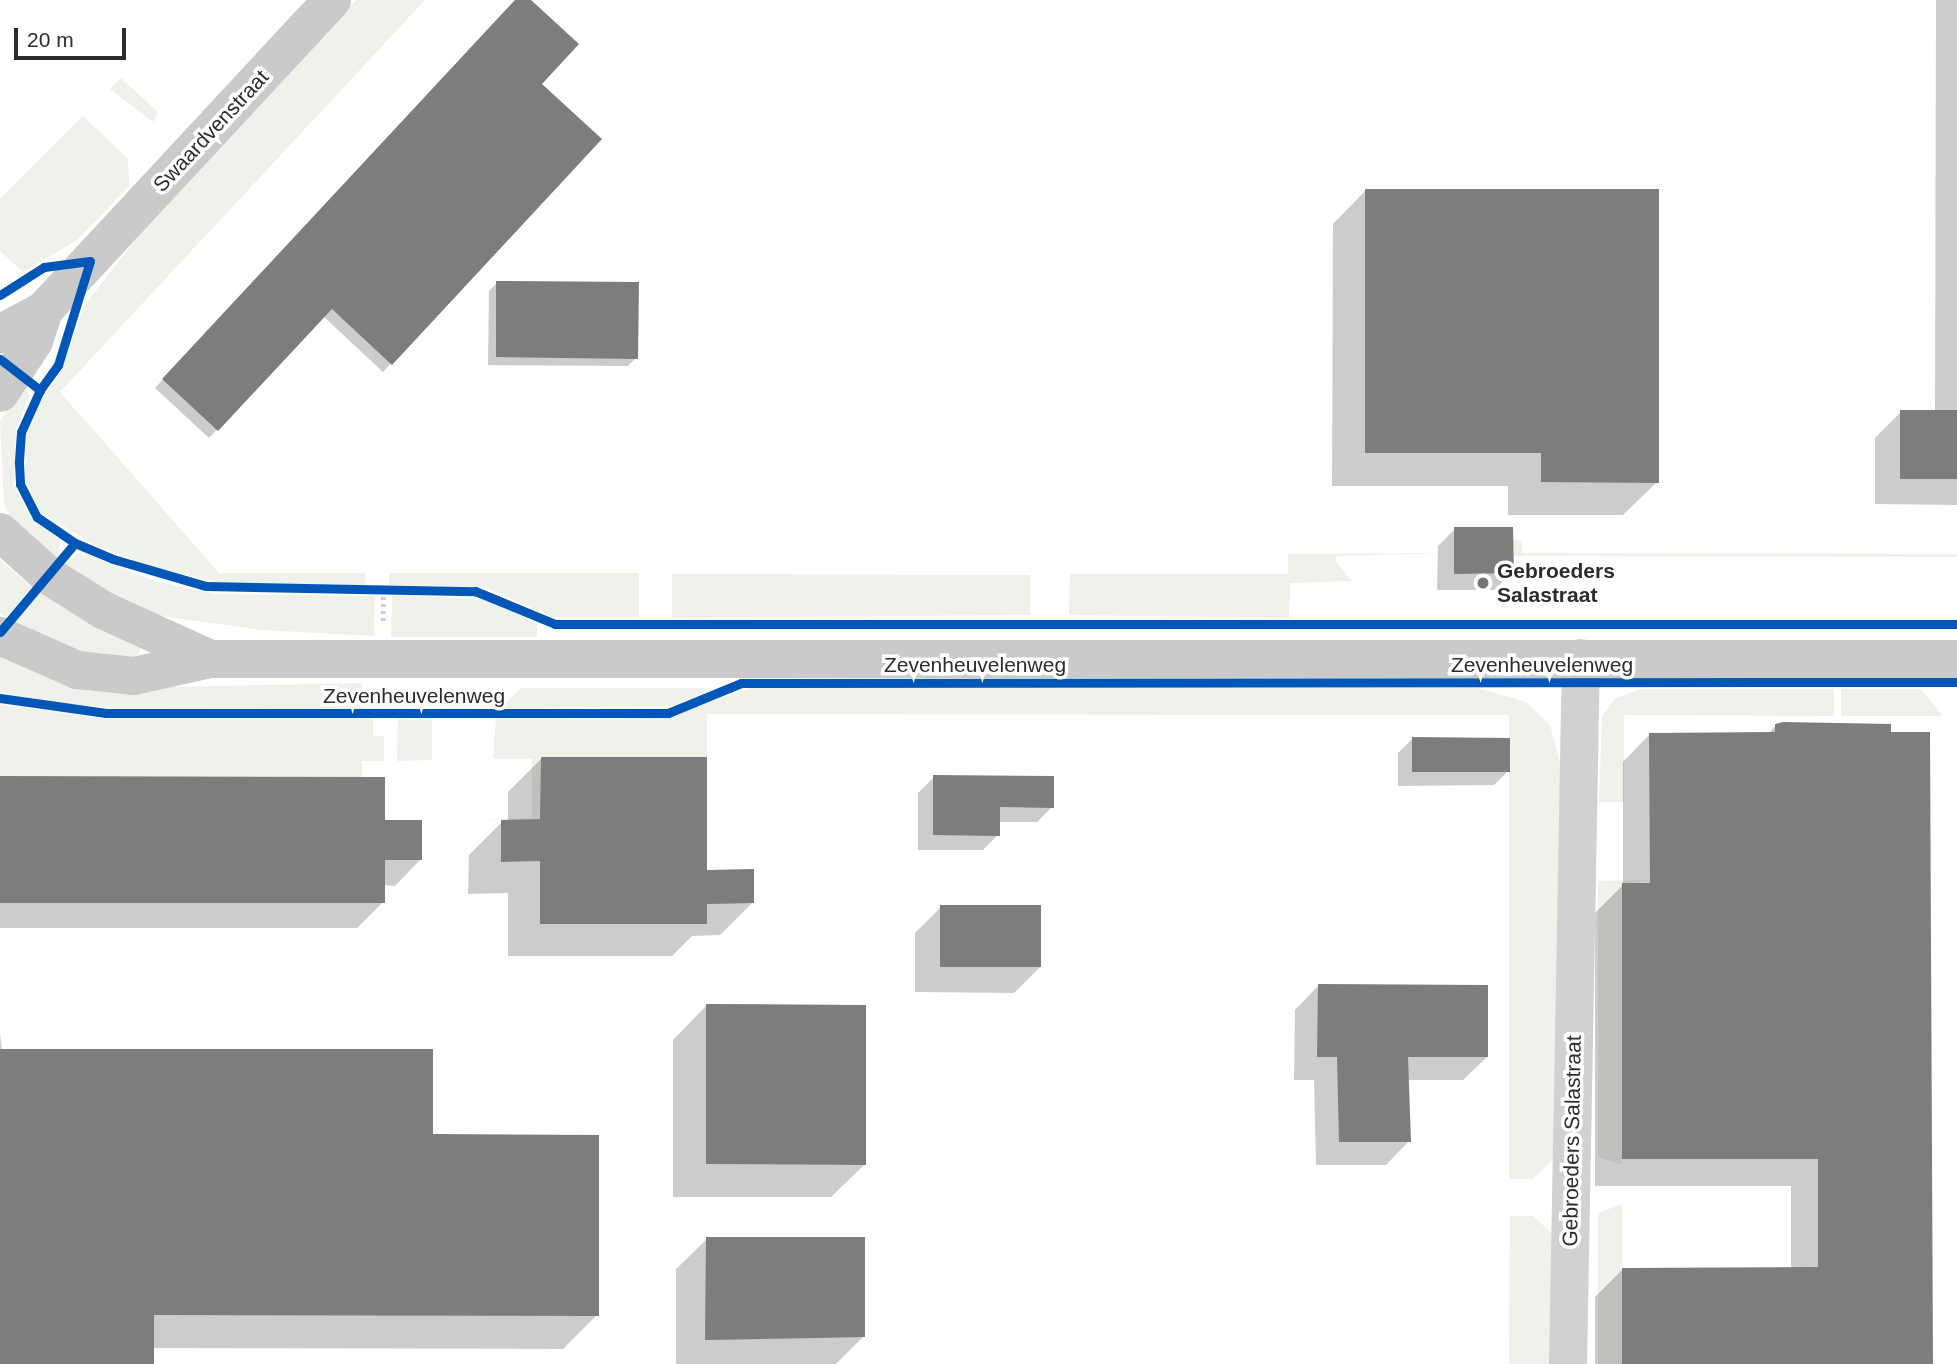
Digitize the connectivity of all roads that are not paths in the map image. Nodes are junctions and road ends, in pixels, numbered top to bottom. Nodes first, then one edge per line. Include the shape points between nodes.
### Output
1 (332, 0) edge
2 (44, 310) junction
3 (0, 334) edge
4 (0, 393) edge
5 (0, 533) edge
6 (0, 636) edge
7 (1581, 658) junction
8 (210, 659) junction
9 (1957, 659) edge
10 (1568, 1364) edge

1 - 2 street, Swaardvenstraat
2 - 3 street, Swaardvenstraat
2 - 4 street, Swaardvenstraat via 34,341
5 - 8 street, Zevenheuvelenweg via 49,576 103,610
6 - 8 street, Zevenheuvelenweg via 77,670 134,676
7 - 8 street, Zevenheuvelenweg
7 - 9 street, Zevenheuvelenweg
7 - 10 street, Gebroeders Salastraat

